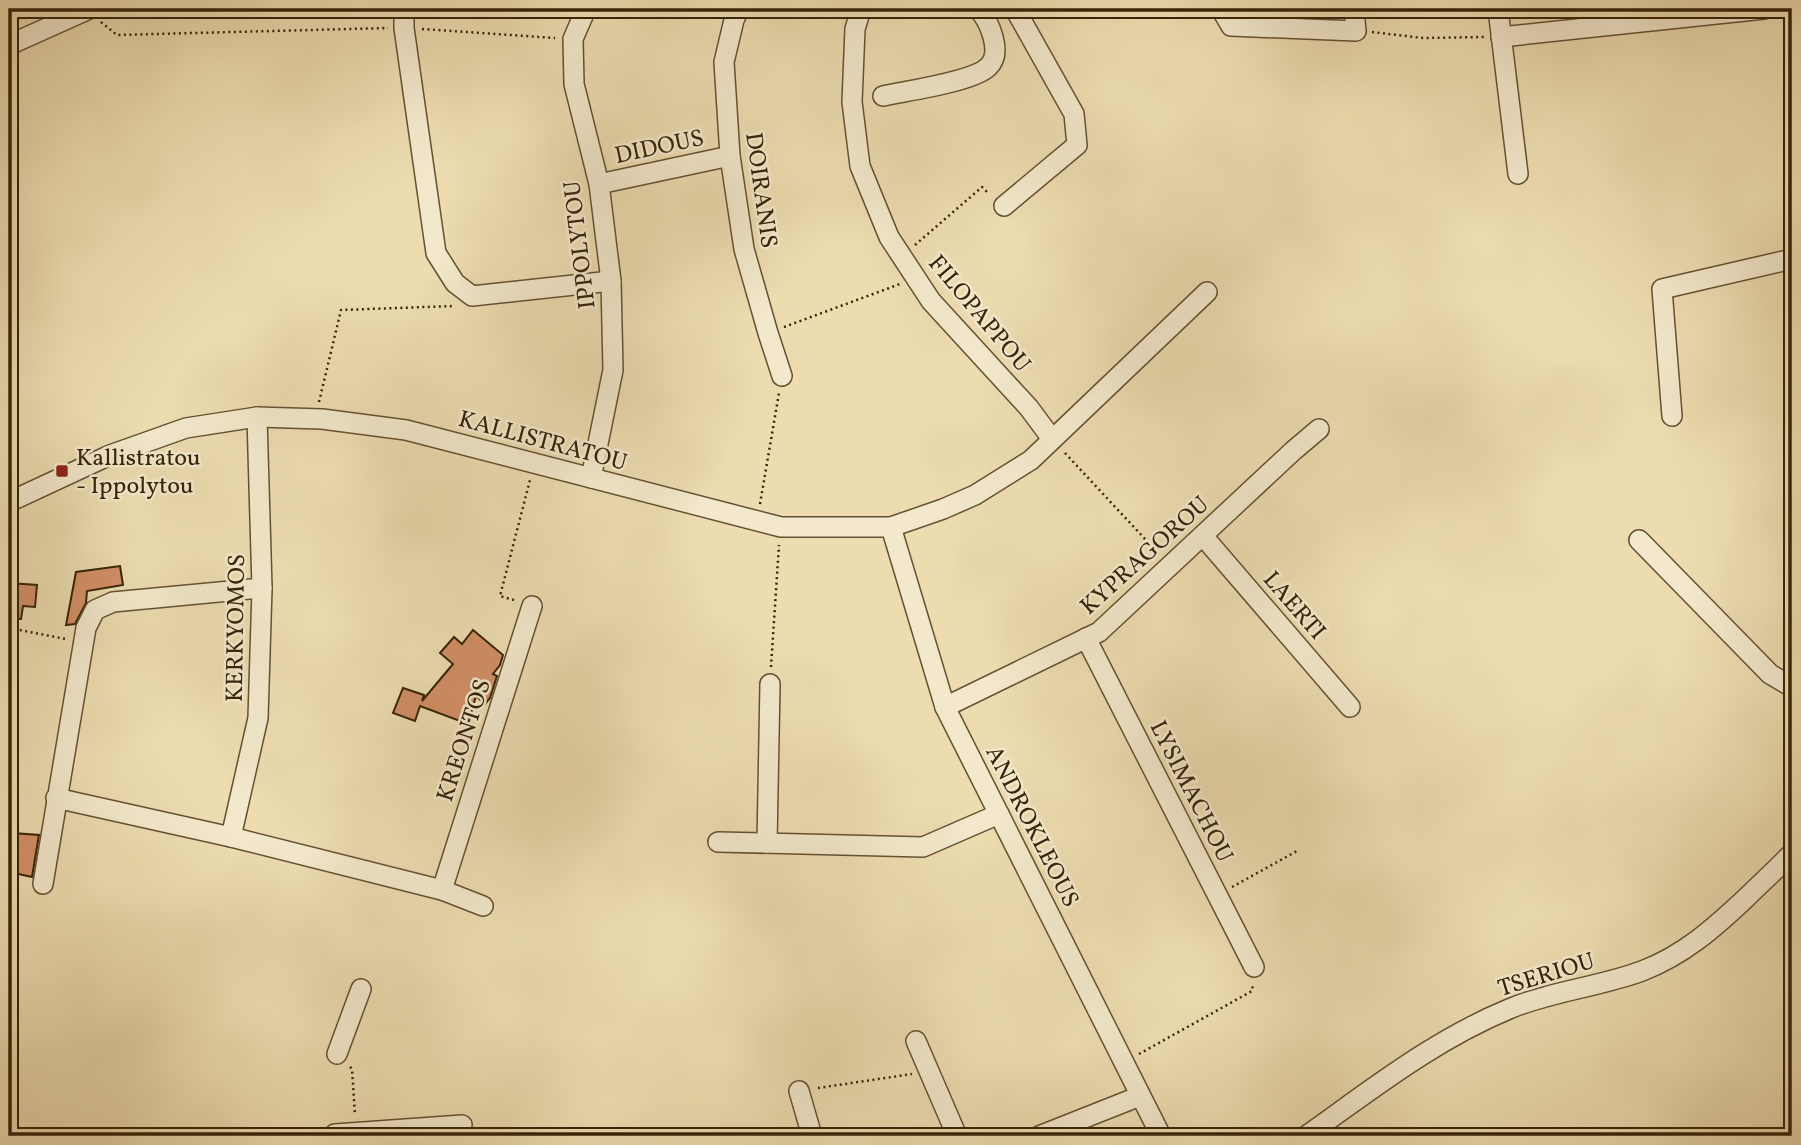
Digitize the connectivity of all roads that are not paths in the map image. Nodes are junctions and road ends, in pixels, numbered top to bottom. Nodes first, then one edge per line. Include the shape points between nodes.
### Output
1 (586, 9) edge
2 (861, 9) edge
3 (978, 9) edge
4 (1015, 9) edge
5 (1221, 9) edge
6 (1354, 9) edge
7 (1498, 9) edge
8 (1763, 9) edge
9 (87, 10) road end
10 (737, 14) edge
11 (404, 18) edge
12 (1501, 37) junction
13 (9, 46) edge
14 (883, 96) dead end
15 (730, 156) junction
16 (1518, 174) dead end
17 (599, 184) junction
18 (1004, 206) road end
19 (1792, 259) edge
20 (611, 281) junction
21 (1207, 292) dead end
22 (782, 376) road end
23 (1672, 416) dead end
24 (257, 417) junction
25 (1319, 429) dead end
26 (1052, 439) junction
27 (591, 478) junction
28 (9, 502) edge
29 (891, 527) junction
30 (1203, 536) junction
31 (1639, 540) dead end
32 (262, 588) junction
33 (532, 606) road end
34 (1086, 638) junction
35 (770, 684) road end
36 (1792, 687) edge
37 (945, 707) junction
38 (1350, 707) dead end
39 (56, 798) junction
40 (999, 814) junction
41 (231, 837) junction
42 (718, 842) dead end
43 (766, 843) junction
44 (1792, 853) edge
45 (43, 884) dead end
46 (442, 890) junction
47 (483, 906) dead end
48 (1254, 967) road end
49 (361, 989) dead end
50 (916, 1041) dead end
51 (337, 1054) road end
52 (799, 1091) road end
53 (1140, 1096) junction
54 (462, 1125) dead end
55 (334, 1136) edge
56 (812, 1136) edge
57 (957, 1136) edge
58 (1039, 1136) edge
59 (1161, 1136) edge
60 (1306, 1136) edge

1 - 17 street, IPPOLYTOU via 573,39 574,84
2 - 26 street, FILOPAPPOU via 855,29 852,102 860,166 889,237 931,301
3 - 14 street via 989,24 997,51 990,66 960,80
4 - 18 street via 1074,114 1077,145
5 - 6 street via 1231,26 1356,31
7 - 12 street
8 - 12 street
9 - 13 street
10 - 15 street, DOIRANIS via 724,62
11 - 20 street via 436,253 455,283 472,296
12 - 16 street
15 - 17 street, DIDOUS
15 - 22 street, DOIRANIS via 744,249
17 - 20 street, IPPOLYTOU
19 - 23 street via 1662,289
20 - 27 street, IPPOLYTOU via 613,370
21 - 26 street, KALLISTRATOU
24 - 27 street, KALLISTRATOU via 406,430
24 - 28 street, KALLISTRATOU via 186,428 110,455
24 - 32 street, KERKYOMOS
25 - 30 street, KYPRAGOROU
26 - 29 street, KALLISTRATOU via 1031,460 975,495
27 - 29 street, KALLISTRATOU via 781,527
29 - 37 street, ANDROKLEOUS
30 - 34 street, KYPRAGOROU via 1099,632
30 - 38 street, LAERTI
31 - 36 street via 1770,674
32 - 39 street via 113,602 94,611 83,642
32 - 41 street, KERKYOMOS via 258,718
33 - 46 street, KREONTOS
34 - 37 street, KYPRAGOROU
34 - 48 street, LYSIMACHOU
35 - 43 street
37 - 40 street, ANDROKLEOUS
39 - 41 street
39 - 45 street
40 - 43 street via 923,847
40 - 53 street, ANDROKLEOUS
41 - 46 street
42 - 43 street
44 - 60 street, TSERIOU via 1716,927 1669,960 1539,998 1470,1027 1436,1045
46 - 47 street
49 - 51 street
50 - 57 street
52 - 56 street
53 - 58 street
53 - 59 street, ANDROKLEOUS
54 - 55 street

